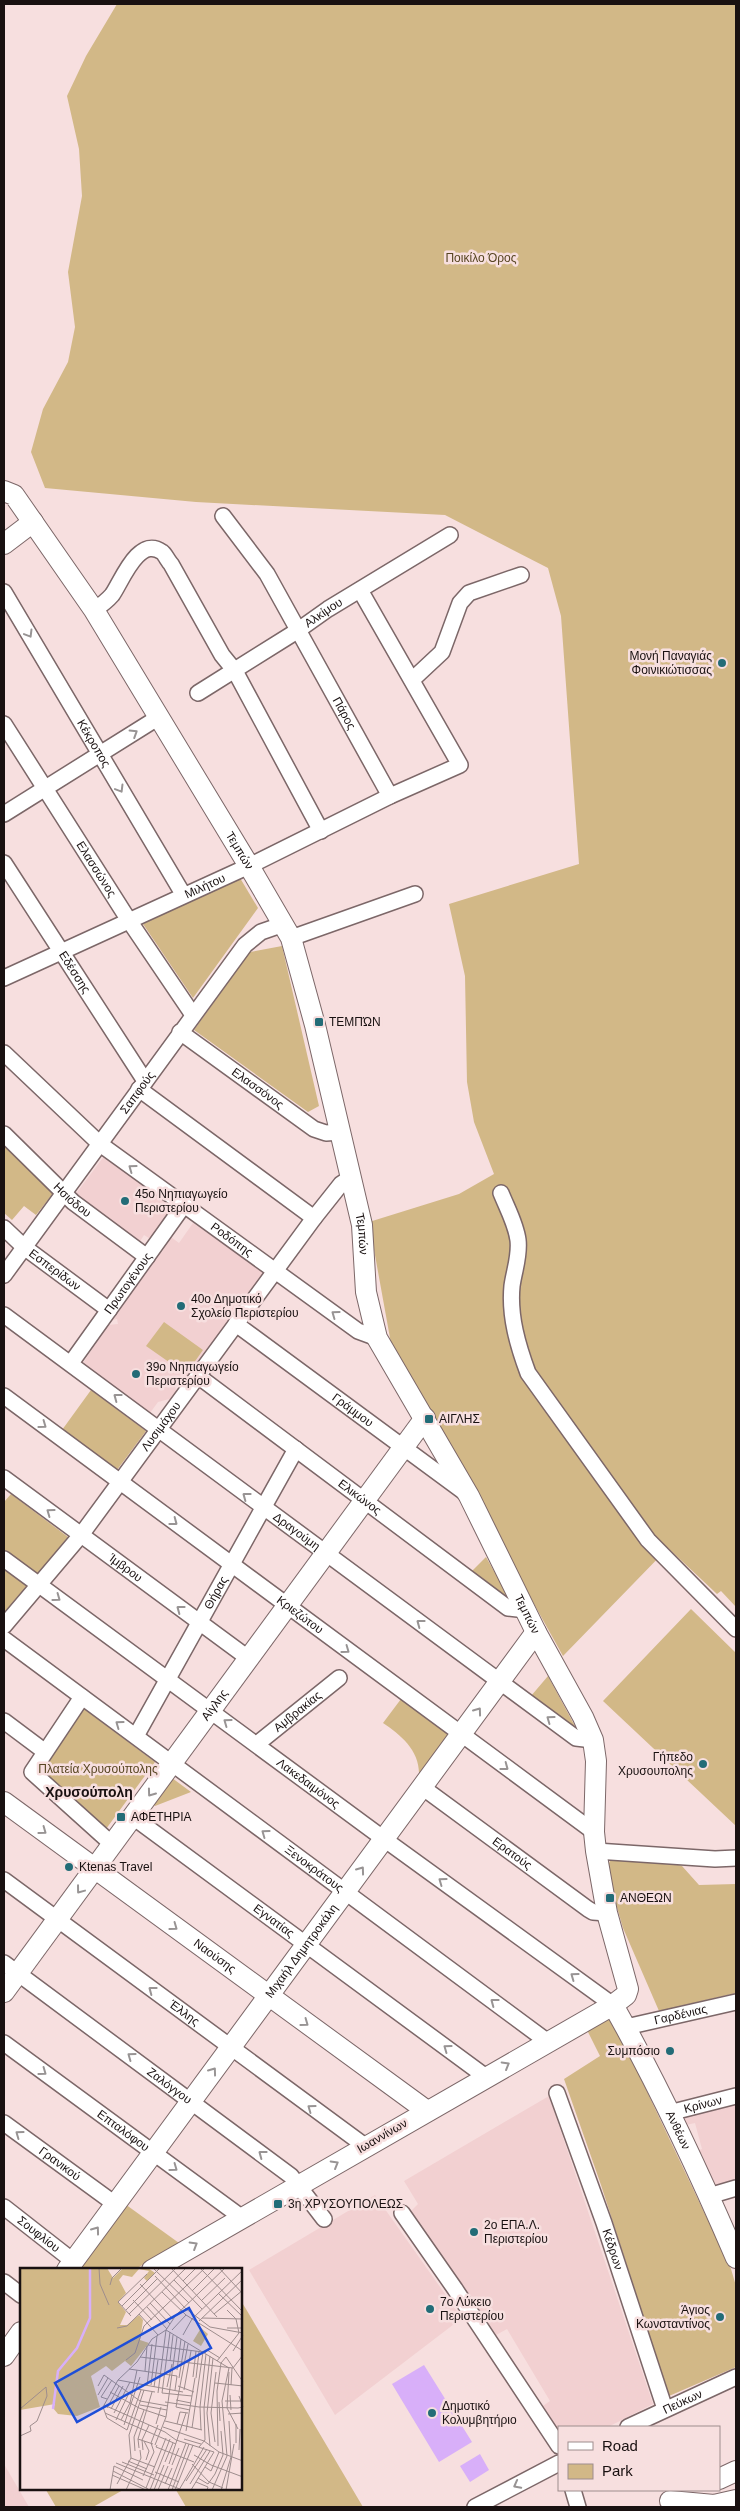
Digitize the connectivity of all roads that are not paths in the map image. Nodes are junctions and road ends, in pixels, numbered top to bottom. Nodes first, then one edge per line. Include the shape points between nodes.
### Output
1 (4, 491) edge
2 (223, 516) dead end
3 (33, 522) junction
4 (450, 535) dead end
5 (4, 544) edge
6 (521, 575) dead end
7 (360, 590) junction
8 (4, 592) edge
9 (94, 610) junction
10 (297, 631) junction
11 (234, 671) junction
12 (412, 680) junction
13 (198, 693) dead end
14 (159, 717) junction
15 (4, 724) edge
16 (100, 754) junction
17 (46, 789) junction
18 (390, 796) junction
19 (4, 814) edge
20 (321, 831) junction
21 (4, 862) edge
22 (249, 866) junction
23 (184, 894) junction
24 (415, 894) dead end
25 (128, 919) junction
26 (287, 931) junction
27 (60, 952) junction
28 (4, 978) edge
29 (193, 1015) junction
30 (180, 1032) junction
31 (4, 1053) edge
32 (142, 1085) junction
33 (340, 1132) junction
34 (4, 1134) edge
35 (100, 1144) junction
36 (350, 1178) junction
37 (64, 1193) junction
38 (501, 1193) dead end
39 (184, 1205) junction
40 (314, 1218) junction
41 (4, 1228) edge
42 (24, 1246) junction
43 (147, 1257) junction
44 (274, 1271) junction
45 (4, 1275) edge
46 (109, 1310) junction
47 (4, 1315) edge
48 (236, 1324) junction
49 (377, 1338) junction
50 (71, 1363) junction
51 (198, 1376) junction
52 (4, 1396) edge
53 (425, 1418) junction
54 (159, 1430) junction
55 (404, 1447) junction
56 (296, 1449) junction
57 (120, 1482) junction
58 (6, 1485) edge
59 (469, 1496) junction
60 (365, 1501) junction
61 (263, 1508) junction
62 (81, 1534) junction
63 (327, 1554) junction
64 (4, 1559) edge
65 (231, 1565) junction
66 (38, 1584) junction
67 (288, 1608) junction
68 (526, 1610) junction
69 (199, 1623) junction
70 (4, 1626) edge
71 (736, 1629) edge
72 (536, 1632) junction
73 (4, 1639) edge
74 (248, 1658) junction
75 (339, 1678) dead end
76 (168, 1679) junction
77 (499, 1682) junction
78 (82, 1697) junction
79 (210, 1710) junction
80 (4, 1721) edge
81 (461, 1734) junction
82 (136, 1736) junction
83 (593, 1740) junction
84 (256, 1744) junction
85 (44, 1751) junction
86 (172, 1764) junction
87 (422, 1786) junction
88 (4, 1802) edge
89 (134, 1817) junction
90 (384, 1839) junction
91 (595, 1842) junction
92 (113, 1846) junction
93 (735, 1858) edge
94 (95, 1870) junction
95 (4, 1880) edge
96 (345, 1891) junction
97 (607, 1912) junction
98 (58, 1920) junction
99 (306, 1944) junction
100 (11, 1968) edge
101 (4, 1992) edge
102 (268, 1996) junction
103 (736, 2002) edge
104 (613, 2005) junction
105 (626, 2027) junction
106 (548, 2042) junction
107 (4, 2043) edge
108 (230, 2048) junction
109 (486, 2077) junction
110 (557, 2092) dead end
111 (736, 2096) edge
112 (191, 2101) junction
113 (427, 2111) junction
114 (669, 2113) junction
115 (4, 2123) edge
116 (365, 2146) junction
117 (153, 2153) junction
118 (299, 2184) junction
119 (736, 2188) edge
120 (709, 2196) junction
121 (115, 2204) junction
122 (4, 2207) edge
123 (402, 2212) dead end
124 (241, 2218) junction
125 (324, 2219) dead end
126 (736, 2258) edge
127 (70, 2266) edge
128 (155, 2268) edge
129 (4, 2282) edge
130 (20, 2294) edge
131 (20, 2333) edge
132 (20, 2348) edge
133 (4, 2356) edge
134 (736, 2377) edge
135 (665, 2409) junction
136 (630, 2426) edge
137 (558, 2444) edge
138 (558, 2464) edge
139 (736, 2471) edge
140 (720, 2479) edge
141 (573, 2491) edge
142 (693, 2491) edge
143 (736, 2500) edge
144 (663, 2504) edge
145 (475, 2507) edge
146 (578, 2507) edge

1 - 3 street, Τεμπών via 14,495
2 - 10 street, Πάρος via 267,574
3 - 5 street
3 - 9 street, Τεμπών
4 - 7 street, Αλκίμου
6 - 12 street via 469,593 460,603 442,652
7 - 10 street, Αλκίμου
7 - 12 street
8 -> 16 street, Κέκροπος
9 - 11 street via 113,594 131,562 141,552 152,549 162,552
9 - 14 street, Τεμπών
10 - 11 street, Αλκίμου
10 - 18 street, Πάρος
11 - 13 street, Αλκίμου
11 - 20 street
12 - 18 street, Μιλήτου via 460,765
16 -> 14 street
14 - 22 street, Τεμπών
15 - 17 street, Ελασσώνος
16 - 17 street
16 -> 23 street, Κέκροπος
17 - 19 street
17 - 25 street, Ελασσώνος
18 - 20 street, Μιλήτου
20 - 22 street, Μιλήτου
21 - 27 street, Εδέσσης
22 - 23 street, Μιλήτου
22 - 26 street, Τεμπών
23 - 25 street, Μιλήτου
24 - 26 street, Σαπφούς
25 - 27 street, Μιλήτου
25 - 29 street, Ελασσώνος
26 - 29 street, Σαπφούς via 262,932 246,945
26 - 33 street, Τεμπών via 315,1025
27 - 28 street, Μιλήτου
27 - 32 street, Εδέσσης
29 - 30 street, Σαπφούς
30 - 32 street, Σαπφούς
30 - 33 street, Ελασσόνος via 314,1129 326,1133
31 - 35 street, Ροδόπης
32 - 35 street, Σαπφούς
32 - 40 street, Εδέσσης
33 - 36 street, Τεμπών
34 - 37 street, Ησιόδου
35 - 37 street, Σαπφούς
39 -> 35 street, Ροδόπης
36 - 40 street, Λυσιμάχου via 341,1184
36 - 49 street, Τεμπών via 363,1233 366,1292
37 - 42 street, Σαπφούς
37 - 43 street, Ησιόδου
38 - 71 street via 518,1241 512,1314 518,1346 528,1373 648,1540
39 - 43 street, Πρωτογένους
39 - 44 street, Ροδόπης
40 - 44 street, Λυσιμάχου
41 - 42 street, Εσπερίδων
42 - 45 street, Σαπφούς
42 - 46 street, Εσπερίδων
43 - 46 street, Πρωτογένους
44 - 48 street, Λυσιμάχου
49 -> 44 street, Ροδόπης via 358,1331
46 - 50 street, Πρωτογένους
47 - 50 street, Δραγούμη
48 - 51 street, Λυσιμάχου
48 - 55 street, Γράμμου
49 - 53 street, Τεμπών
54 -> 50 street, Δραγούμη
51 - 54 street, Λυσιμάχου
51 - 56 street, Ελικώνος
52 -> 57 street, Κριεζώτου
53 - 55 street, Αίγλης
53 - 59 street, Τεμπών
54 - 57 street, Λυσιμάχου
61 -> 54 street, Δραγούμη
55 - 59 street, Γράμμου
55 - 60 street, Αίγλης
56 - 60 street, Ελικώνος
56 - 61 street, Θήρας
57 - 62 street, Λυσιμάχου
57 -> 65 street, Κριεζώτου
62 -> 58 street, Ίμβρου
59 - 68 street, Τεμπών
60 - 63 street, Αίγλης
60 - 68 street, Ελικώνος via 508,1608
61 - 63 street, Δραγούμη
61 - 65 street, Θήρας
62 - 66 street, Λυσιμάχου
69 -> 62 street, Ίμβρου
63 - 67 street, Αίγλης
77 -> 63 street, Δραγούμη
64 - 66 street, Λακεδαιμόνος
65 - 67 street, Κριεζώτου
65 - 69 street, Θήρας
66 - 70 street, Λυσιμάχου
66 -> 76 street, Λακεδαιμόνος
67 - 74 street, Αίγλης
67 -> 81 street, Κριεζώτου
68 - 72 street, Τεμπών
69 - 74 street, Ίμβρου
69 - 76 street, Θήρας
72 - 77 street, Μιχαήλ Δημητροκάλη
72 - 83 street, Τεμπών
73 - 78 street, Ξενοκράτους
74 - 79 street, Αίγλης
75 - 84 street, Αμβρακίας
76 - 79 street, Λακεδαιμόνος
76 - 82 street, Θήρας
81 -> 77 street, Μιχαήλ Δημητροκάλη
83 -> 77 street, Δραγούμη via 576,1738
82 -> 78 street, Ξενοκράτους
78 - 85 street
84 -> 79 street, Λακεδαιμόνος
79 - 86 street, Αίγλης
80 - 85 street
81 - 87 street, Μιχαήλ Δημητροκάλη
81 -> 91 street, Κριεζώτου
82 - 86 street, Ξενοκράτους
83 - 91 street, Τεμπών via 596,1761
84 - 90 street, Λακεδαιμόνος
85 - 92 street via 32,1772
86 -> 89 street, Αίγλης
96 -> 86 street, Ξενοκράτους
87 - 90 street, Μιχαήλ Δημητροκάλη
87 - 97 street, Ερατούς via 588,1909
88 -> 94 street, Ναούσης
89 - 92 street, Αίγλης
89 - 99 street, Εγνατίας
96 -> 90 street, Μιχαήλ Δημητροκάλη
104 -> 90 street, Λακεδαιμόνος
91 - 93 street
91 - 97 street, Τεμπών
92 - 94 street, Αίγλης
94 -> 98 street, Αίγλης
94 -> 102 street, Ναούσης
95 - 98 street, Έλλης
96 - 99 street, Μιχαήλ Δημητροκάλη
106 -> 96 street, Ξενοκράτους
97 - 104 street, Τεμπών via 628,1989 626,1996
98 - 100 street, Αίγλης
108 -> 98 street, Έλλης
99 - 102 street, Μιχαήλ Δημητροκάλη
109 -> 99 street, Εγνατίας
100 - 101 street, Αίγλης
112 -> 100 street, Ζαλόγγου
102 - 108 street, Μιχαήλ Δημητροκάλη
102 -> 113 street, Ναούσης
103 - 105 street, Γαρδένιας
104 - 105 street, Ανθέων
104 - 106 street, Ιωαννίνων
105 - 114 street, Ανθέων
109 -> 106 street, Ιωαννίνων
107 -> 117 street, Επταλόφου
112 -> 108 street, Μιχαήλ Δημητροκάλη
116 -> 108 street, Έλλης
109 - 113 street, Ιωαννίνων
110 - 135 street, Κέδρων
111 - 114 street, Κρίνων
112 - 117 street, Μιχαήλ Δημητροκάλη
118 -> 112 street, Ζαλόγγου
113 - 116 street, Ιωαννίνων
114 - 120 street, Ανθέων
121 -> 115 street, Γρανικού
118 -> 116 street, Ιωαννίνων
117 - 121 street, Μιχαήλ Δημητροκάλη
117 -> 124 street, Επταλόφου
118 - 124 street, Ιωαννίνων
118 - 125 street, Ζαλόγγου
119 - 120 street
120 - 126 street, Ανθέων
127 -> 121 street, Μιχαήλ Δημητροκάλη
122 - 127 street, Σουφλίου
123 - 137 street
128 -> 124 street, Ιωαννίνων
129 - 130 street
131 - 133 street
132 - 133 street
134 - 135 street, Πεύκων
135 - 136 street, Πεύκων
138 -> 145 street
139 - 140 street
141 - 146 street
142 - 144 street
143 - 144 street via 714,2505

